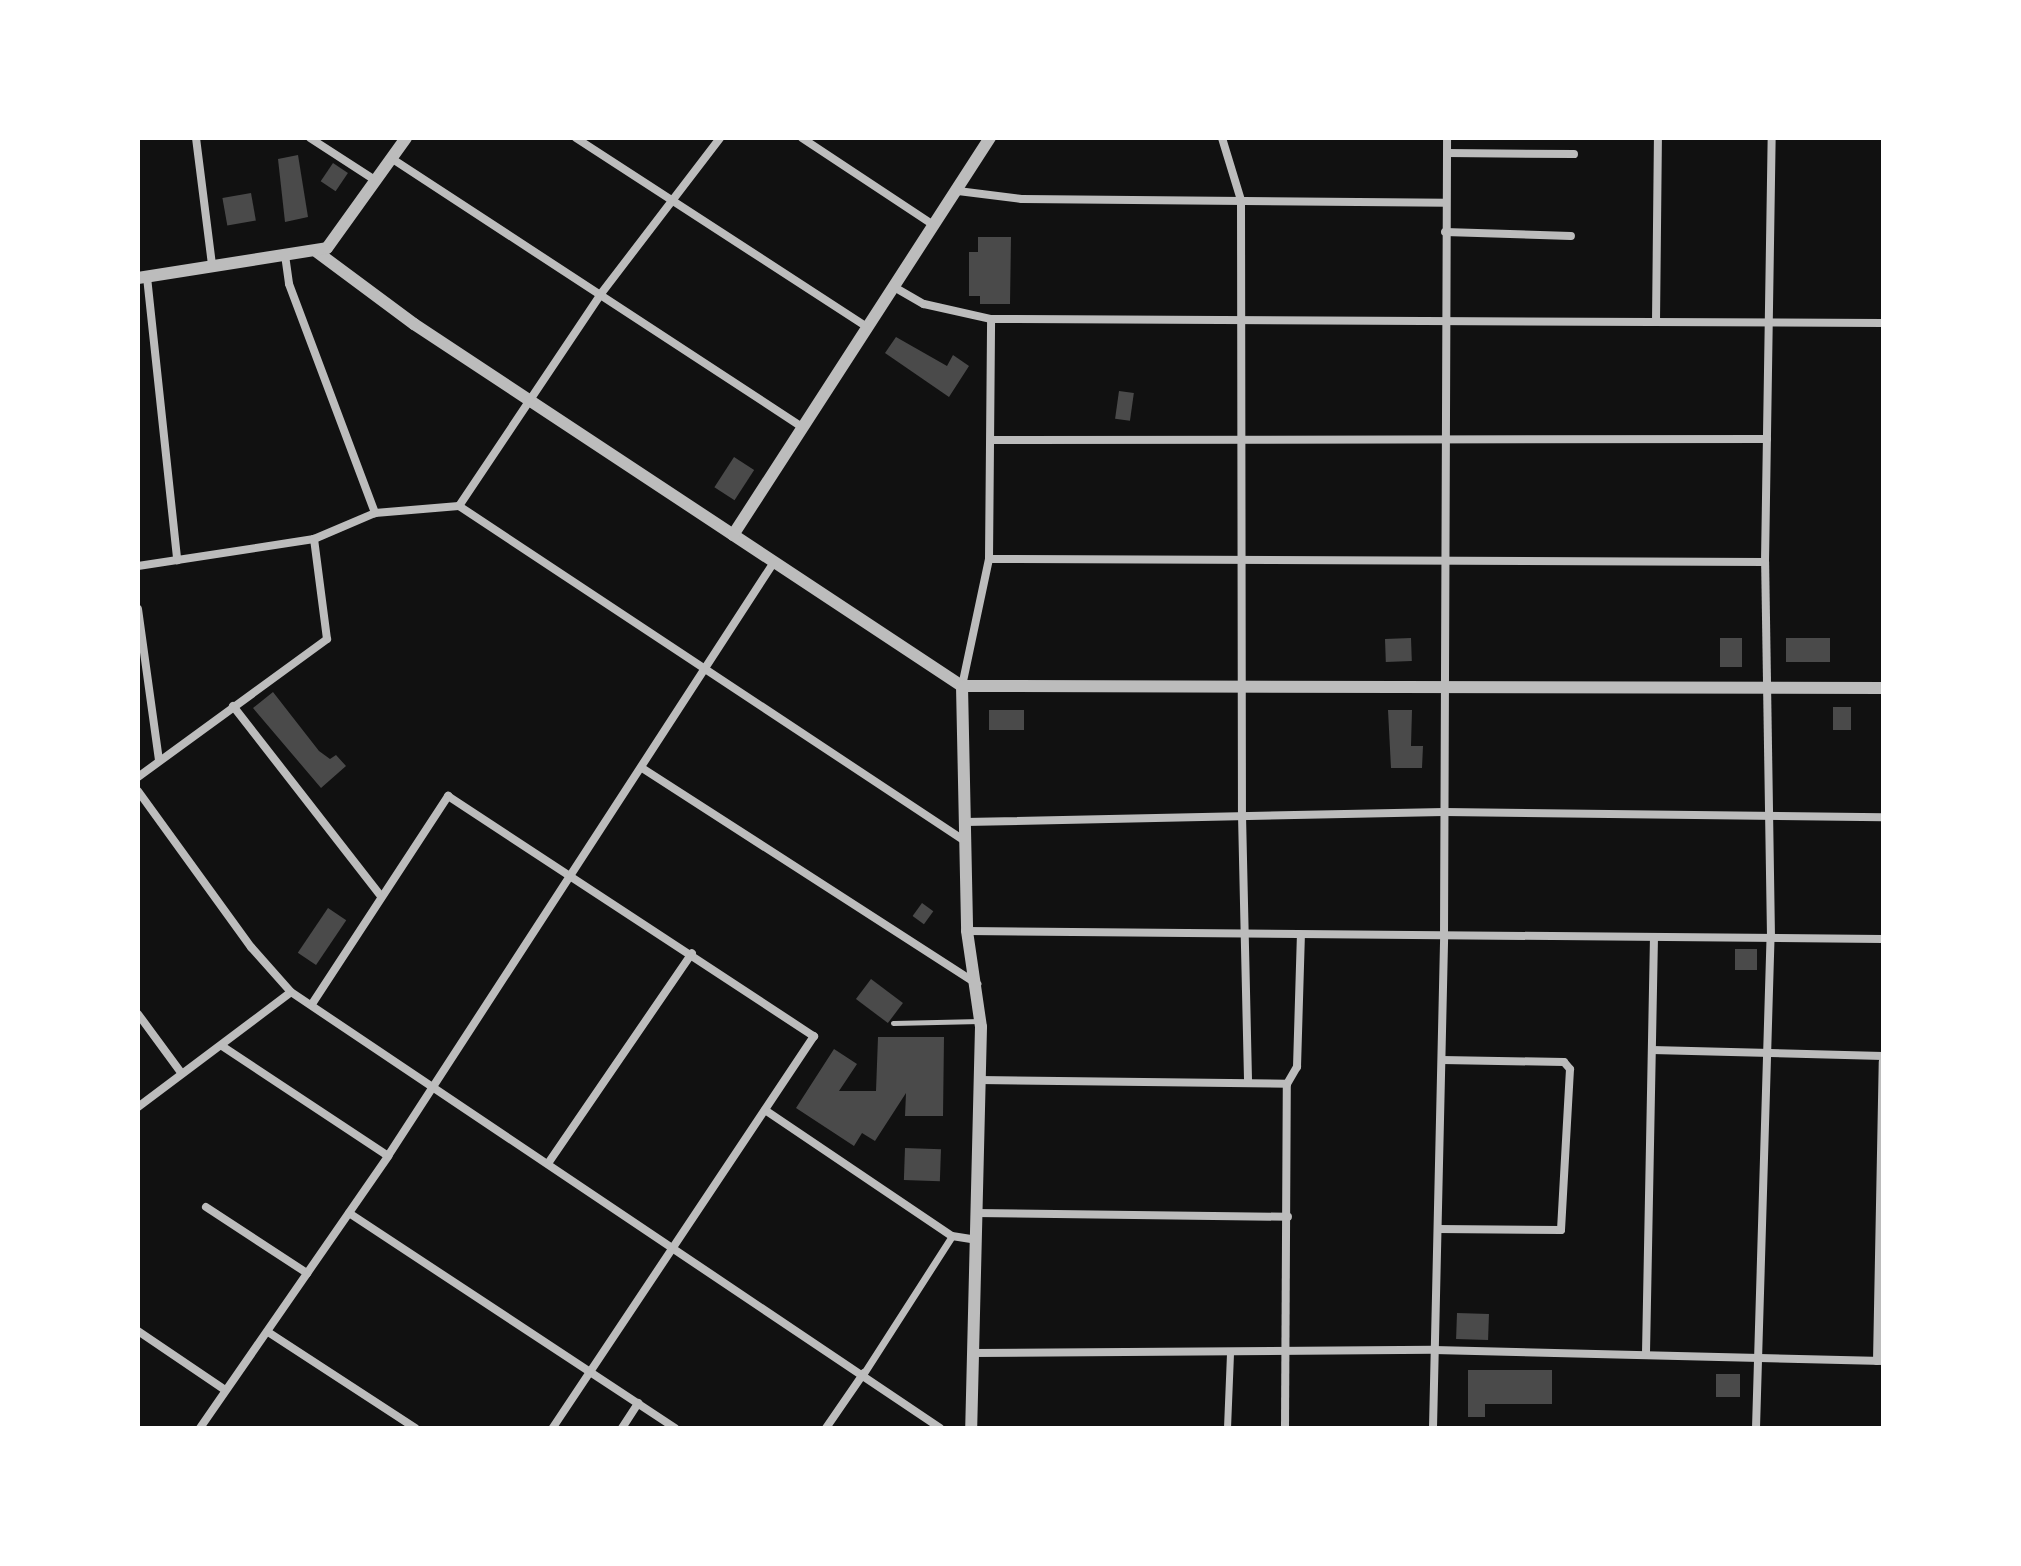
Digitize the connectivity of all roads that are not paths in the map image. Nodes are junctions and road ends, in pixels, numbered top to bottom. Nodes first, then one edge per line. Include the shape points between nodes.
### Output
1 (196, 138) edge
2 (310, 138) edge
3 (406, 138) edge
4 (576, 138) edge
5 (720, 138) edge
6 (802, 138) edge
7 (990, 138) edge
8 (1222, 138) edge
9 (1447, 138) edge
10 (1658, 138) edge
11 (1772, 138) edge
12 (1447, 153) junction
13 (1574, 154) dead end
14 (391, 158) junction
15 (375, 180) junction
16 (958, 191) junction
17 (1241, 200) junction
18 (1446, 203) junction
19 (672, 204) junction
20 (935, 226) junction
21 (1445, 232) junction
22 (1571, 236) dead end
23 (317, 252) junction
24 (285, 255) junction
25 (212, 264) junction
26 (142, 277) edge
27 (894, 287) junction
28 (600, 295) junction
29 (991, 319) junction
30 (1242, 320) junction
31 (1446, 321) junction
32 (1656, 322) junction
33 (1770, 323) junction
34 (1883, 323) edge
35 (867, 327) junction
36 (529, 401) junction
37 (801, 426) junction
38 (1245, 438) junction
39 (1445, 439) junction
40 (1767, 439) junction
41 (993, 440) junction
42 (459, 506) junction
43 (375, 513) junction
44 (733, 535) junction
45 (314, 539) junction
46 (1245, 558) junction
47 (989, 559) junction
48 (177, 560) junction
49 (1445, 561) junction
50 (774, 562) junction
51 (1765, 562) junction
52 (138, 566) edge
53 (138, 609) edge
54 (708, 669) junction
55 (962, 686) junction
56 (1244, 687) junction
57 (1444, 688) junction
58 (1883, 688) edge
59 (1765, 689) junction
60 (233, 706) junction
61 (159, 761) junction
62 (642, 768) junction
63 (138, 777) edge
64 (138, 791) edge
65 (1444, 812) junction
66 (1242, 815) junction
67 (1770, 815) junction
68 (1883, 817) edge
69 (965, 822) junction
70 (965, 841) junction
71 (573, 875) junction
72 (381, 896) junction
73 (967, 931) junction
74 (1244, 935) junction
75 (1301, 935) junction
76 (1444, 936) junction
77 (1654, 937) junction
78 (1771, 937) junction
79 (1883, 939) edge
80 (692, 953) junction
81 (977, 985) junction
82 (291, 992) junction
83 (312, 1004) junction
84 (138, 1014) edge
85 (980, 1021) junction
86 (893, 1023) dead end
87 (222, 1046) junction
88 (1652, 1050) junction
89 (1769, 1053) junction
90 (1883, 1059) edge
91 (1442, 1060) junction
92 (182, 1074) junction
93 (979, 1080) junction
94 (1248, 1080) junction
95 (435, 1084) junction
96 (1287, 1084) junction
97 (138, 1107) edge
98 (765, 1110) junction
99 (388, 1156) junction
100 (549, 1162) junction
101 (206, 1207) dead end
102 (349, 1213) junction
103 (975, 1213) junction
104 (1288, 1217) junction
105 (1438, 1229) junction
106 (952, 1236) junction
107 (976, 1240) junction
108 (674, 1246) junction
109 (307, 1273) junction
110 (138, 1331) edge
111 (268, 1332) junction
112 (1434, 1350) junction
113 (1230, 1352) junction
114 (1287, 1352) junction
115 (973, 1353) junction
116 (1646, 1353) junction
117 (1762, 1358) junction
118 (1880, 1361) edge
119 (590, 1372) junction
120 (864, 1373) junction
121 (225, 1390) junction
122 (638, 1403) junction
123 (200, 1428) edge
124 (415, 1428) edge
125 (553, 1428) edge
126 (622, 1428) edge
127 (675, 1428) edge
128 (826, 1428) edge
129 (940, 1428) edge
130 (971, 1428) edge
131 (1227, 1428) edge
132 (1285, 1428) edge
133 (1433, 1428) edge
134 (1756, 1428) edge

1 - 25 street
2 - 15 street
3 - 14 street
4 - 19 street
5 - 19 street
6 - 20 street
7 - 16 street
8 - 17 street
9 - 12 street
10 - 32 street
11 - 33 street
12 - 13 street
12 - 18 street
14 - 15 street
14 - 28 street
15 - 23 street via 334,241
16 - 17 street via 1022,199
16 - 20 street
17 - 18 street
17 - 30 street
18 - 21 street
19 - 28 street
19 - 35 street
20 - 27 street
21 - 22 street
21 - 31 street
23 - 24 street
23 - 36 street
24 - 25 street
24 - 43 street via 289,284
25 - 26 street
26 - 48 street
27 - 29 street via 924,304
27 - 35 street
28 - 36 street
28 - 37 street
29 - 30 street
29 - 41 street
30 - 31 street
30 - 38 street
31 - 32 street
31 - 39 street
32 - 33 street
33 - 34 street
33 - 40 street
35 - 37 street
36 - 42 street
36 - 44 street
37 - 44 street
38 - 39 street
38 - 41 street
38 - 46 street
39 - 40 street
39 - 49 street
40 - 51 street
41 - 47 street
42 - 43 street
42 - 54 street
43 - 45 street
44 - 50 street
45 - 48 street
45 - 60 street via 327,639
46 - 47 street
46 - 49 street
46 - 56 street
47 - 55 street
48 - 52 street
49 - 51 street
49 - 57 street
50 - 54 street
50 - 55 street
51 - 59 street
53 - 61 street
54 - 62 street
54 - 70 street
55 - 56 street
55 - 69 street
56 - 57 street
56 - 66 street
57 - 59 street
57 - 65 street
58 - 59 street
59 - 67 street
60 - 61 street
60 - 72 street
61 - 63 street
62 - 71 street
62 - 81 street
64 - 82 street via 251,947
65 - 66 street
65 - 67 street
65 - 76 street
66 - 69 street
66 - 74 street
67 - 68 street
67 - 78 street
69 - 70 street
70 - 73 street
71 - 72 street via 448,796
71 - 80 street
71 - 95 street
72 - 83 street
73 - 74 street
73 - 81 street
74 - 75 street
74 - 94 street
75 - 76 street
75 - 96 street via 1297,1067
76 - 77 street
76 - 91 street
77 - 78 street
77 - 88 street
78 - 79 street
78 - 89 street
80 - 98 street via 814,1036
80 - 100 street
81 - 85 street
82 - 83 street
82 - 87 street
83 - 95 street
84 - 92 street
85 - 86 lane
85 - 93 street
87 - 92 street
87 - 99 street
88 - 89 street
88 - 116 street
89 - 90 street
89 - 117 street
90 - 118 street
91 - 105 street
91 - 105 street via 1564,1062 1570,1069 1561,1230
92 - 97 street
93 - 94 street
93 - 103 street
94 - 96 street
95 - 99 street
95 - 100 street
96 - 104 street
98 - 106 street
98 - 108 street
99 - 102 street
100 - 108 street
101 - 109 street
102 - 109 street
102 - 119 street
103 - 104 street
103 - 107 street
104 - 114 street
105 - 112 street
106 - 107 street
106 - 120 street
107 - 115 street
108 - 119 street
108 - 120 street
109 - 111 street
110 - 121 street
111 - 121 street
111 - 124 street
112 - 114 street
112 - 116 street
112 - 133 street
113 - 114 street
113 - 115 street
113 - 131 street
114 - 132 street
115 - 130 street
116 - 117 street
117 - 118 street
117 - 134 street
119 - 122 street
119 - 125 street
120 - 128 street
120 - 129 street
121 - 123 street
122 - 126 street
122 - 127 street

